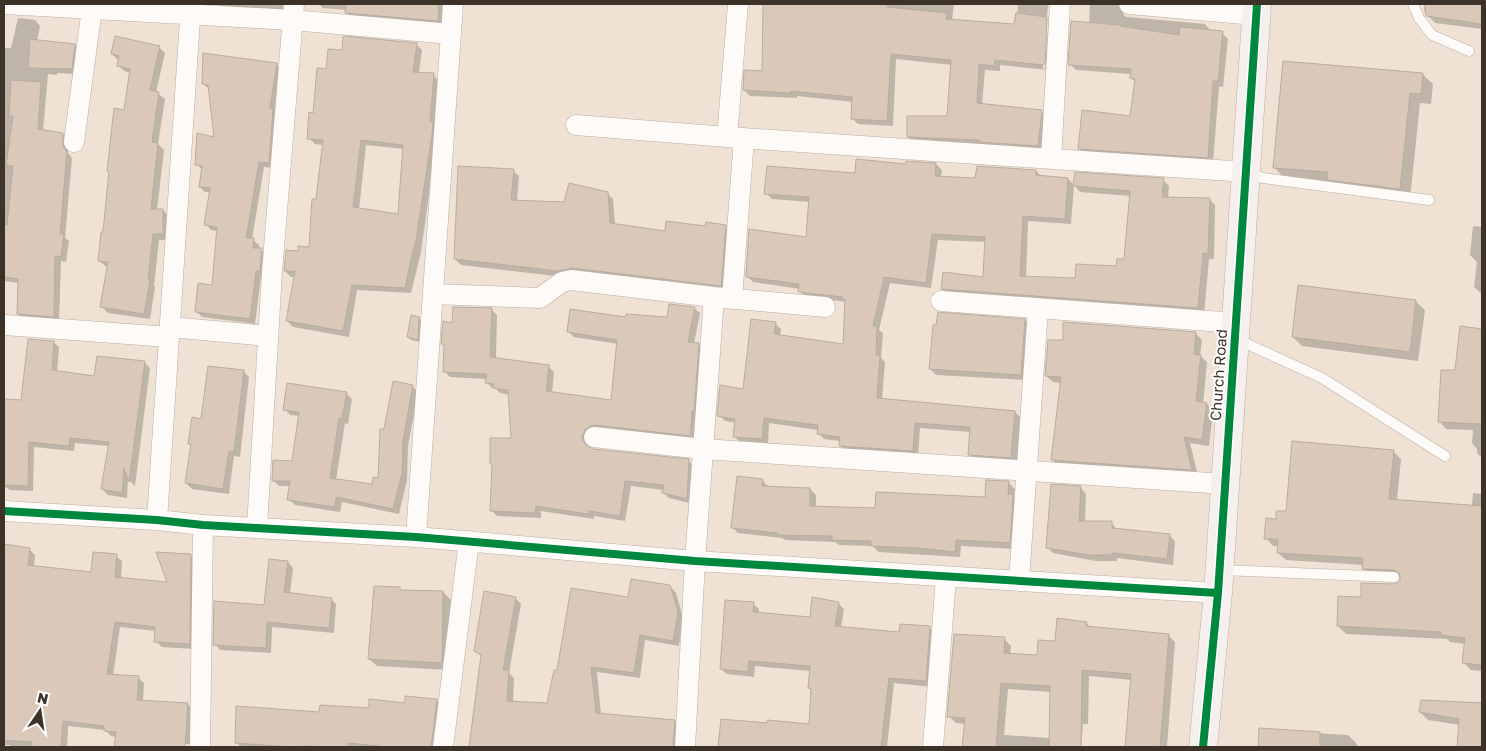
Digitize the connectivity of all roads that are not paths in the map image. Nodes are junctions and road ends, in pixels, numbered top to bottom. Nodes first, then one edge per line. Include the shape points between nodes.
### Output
1 (4, 4) edge
2 (453, 4) edge
3 (738, 4) edge
4 (1060, 4) edge
5 (1129, 4) edge
6 (1413, 4) edge
7 (92, 8) junction
8 (191, 9) edge
9 (1256, 9) edge
10 (293, 12) edge
11 (451, 34) junction
12 (1469, 51) dead end
13 (576, 125) dead end
14 (735, 138) junction
15 (74, 142) dead end
16 (1051, 159) junction
17 (1246, 172) junction
18 (1429, 200) dead end
19 (433, 294) junction
20 (723, 298) junction
21 (941, 302) dead end
22 (825, 306) dead end
23 (1038, 308) junction
24 (4, 325) edge
25 (1235, 331) junction
26 (169, 332) junction
27 (268, 336) junction
28 (594, 437) dead end
29 (703, 449) junction
30 (1445, 456) dead end
31 (1027, 470) junction
32 (1225, 484) junction
33 (4, 511) edge
34 (157, 520) junction
35 (203, 525) junction
36 (257, 528) junction
37 (416, 536) junction
38 (469, 541) junction
39 (695, 561) junction
40 (946, 577) junction
41 (1394, 577) dead end
42 (1019, 581) junction
43 (1219, 581) junction
44 (200, 747) edge
45 (443, 747) edge
46 (685, 747) edge
47 (933, 747) edge
48 (1203, 747) edge

1 - 7 street
2 - 11 street
3 - 14 street
4 - 16 street
5 - 9 street
6 - 12 lane via 1432,35
7 - 8 street
7 - 15 street
8 - 10 street
8 - 26 street
9 - 17 street, Church Road
10 - 11 street
10 - 27 street
11 - 19 street
13 - 14 street
14 - 16 street
14 - 20 street
16 - 17 street
17 - 18 lane via 1263,178
17 - 25 street, Church Road
19 - 20 street via 540,298 562,282 571,280
19 - 37 street
20 - 22 street
20 - 29 street
21 - 23 street
23 - 25 street
23 - 31 street
24 - 26 street
25 - 30 lane via 1322,378
25 - 32 street, Church Road
26 - 27 street
26 - 34 street
27 - 36 street
28 - 29 street
29 - 31 street
29 - 39 street
31 - 32 street
31 - 42 street
32 - 43 street, Church Road
33 - 34 street
34 - 35 street
35 - 36 street
35 - 44 street
36 - 37 street
37 - 38 street
38 - 39 street
38 - 45 street
39 - 40 street
39 - 46 street
40 - 42 street
40 - 47 street
41 - 43 lane
42 - 43 street
43 - 48 street, Church Road

